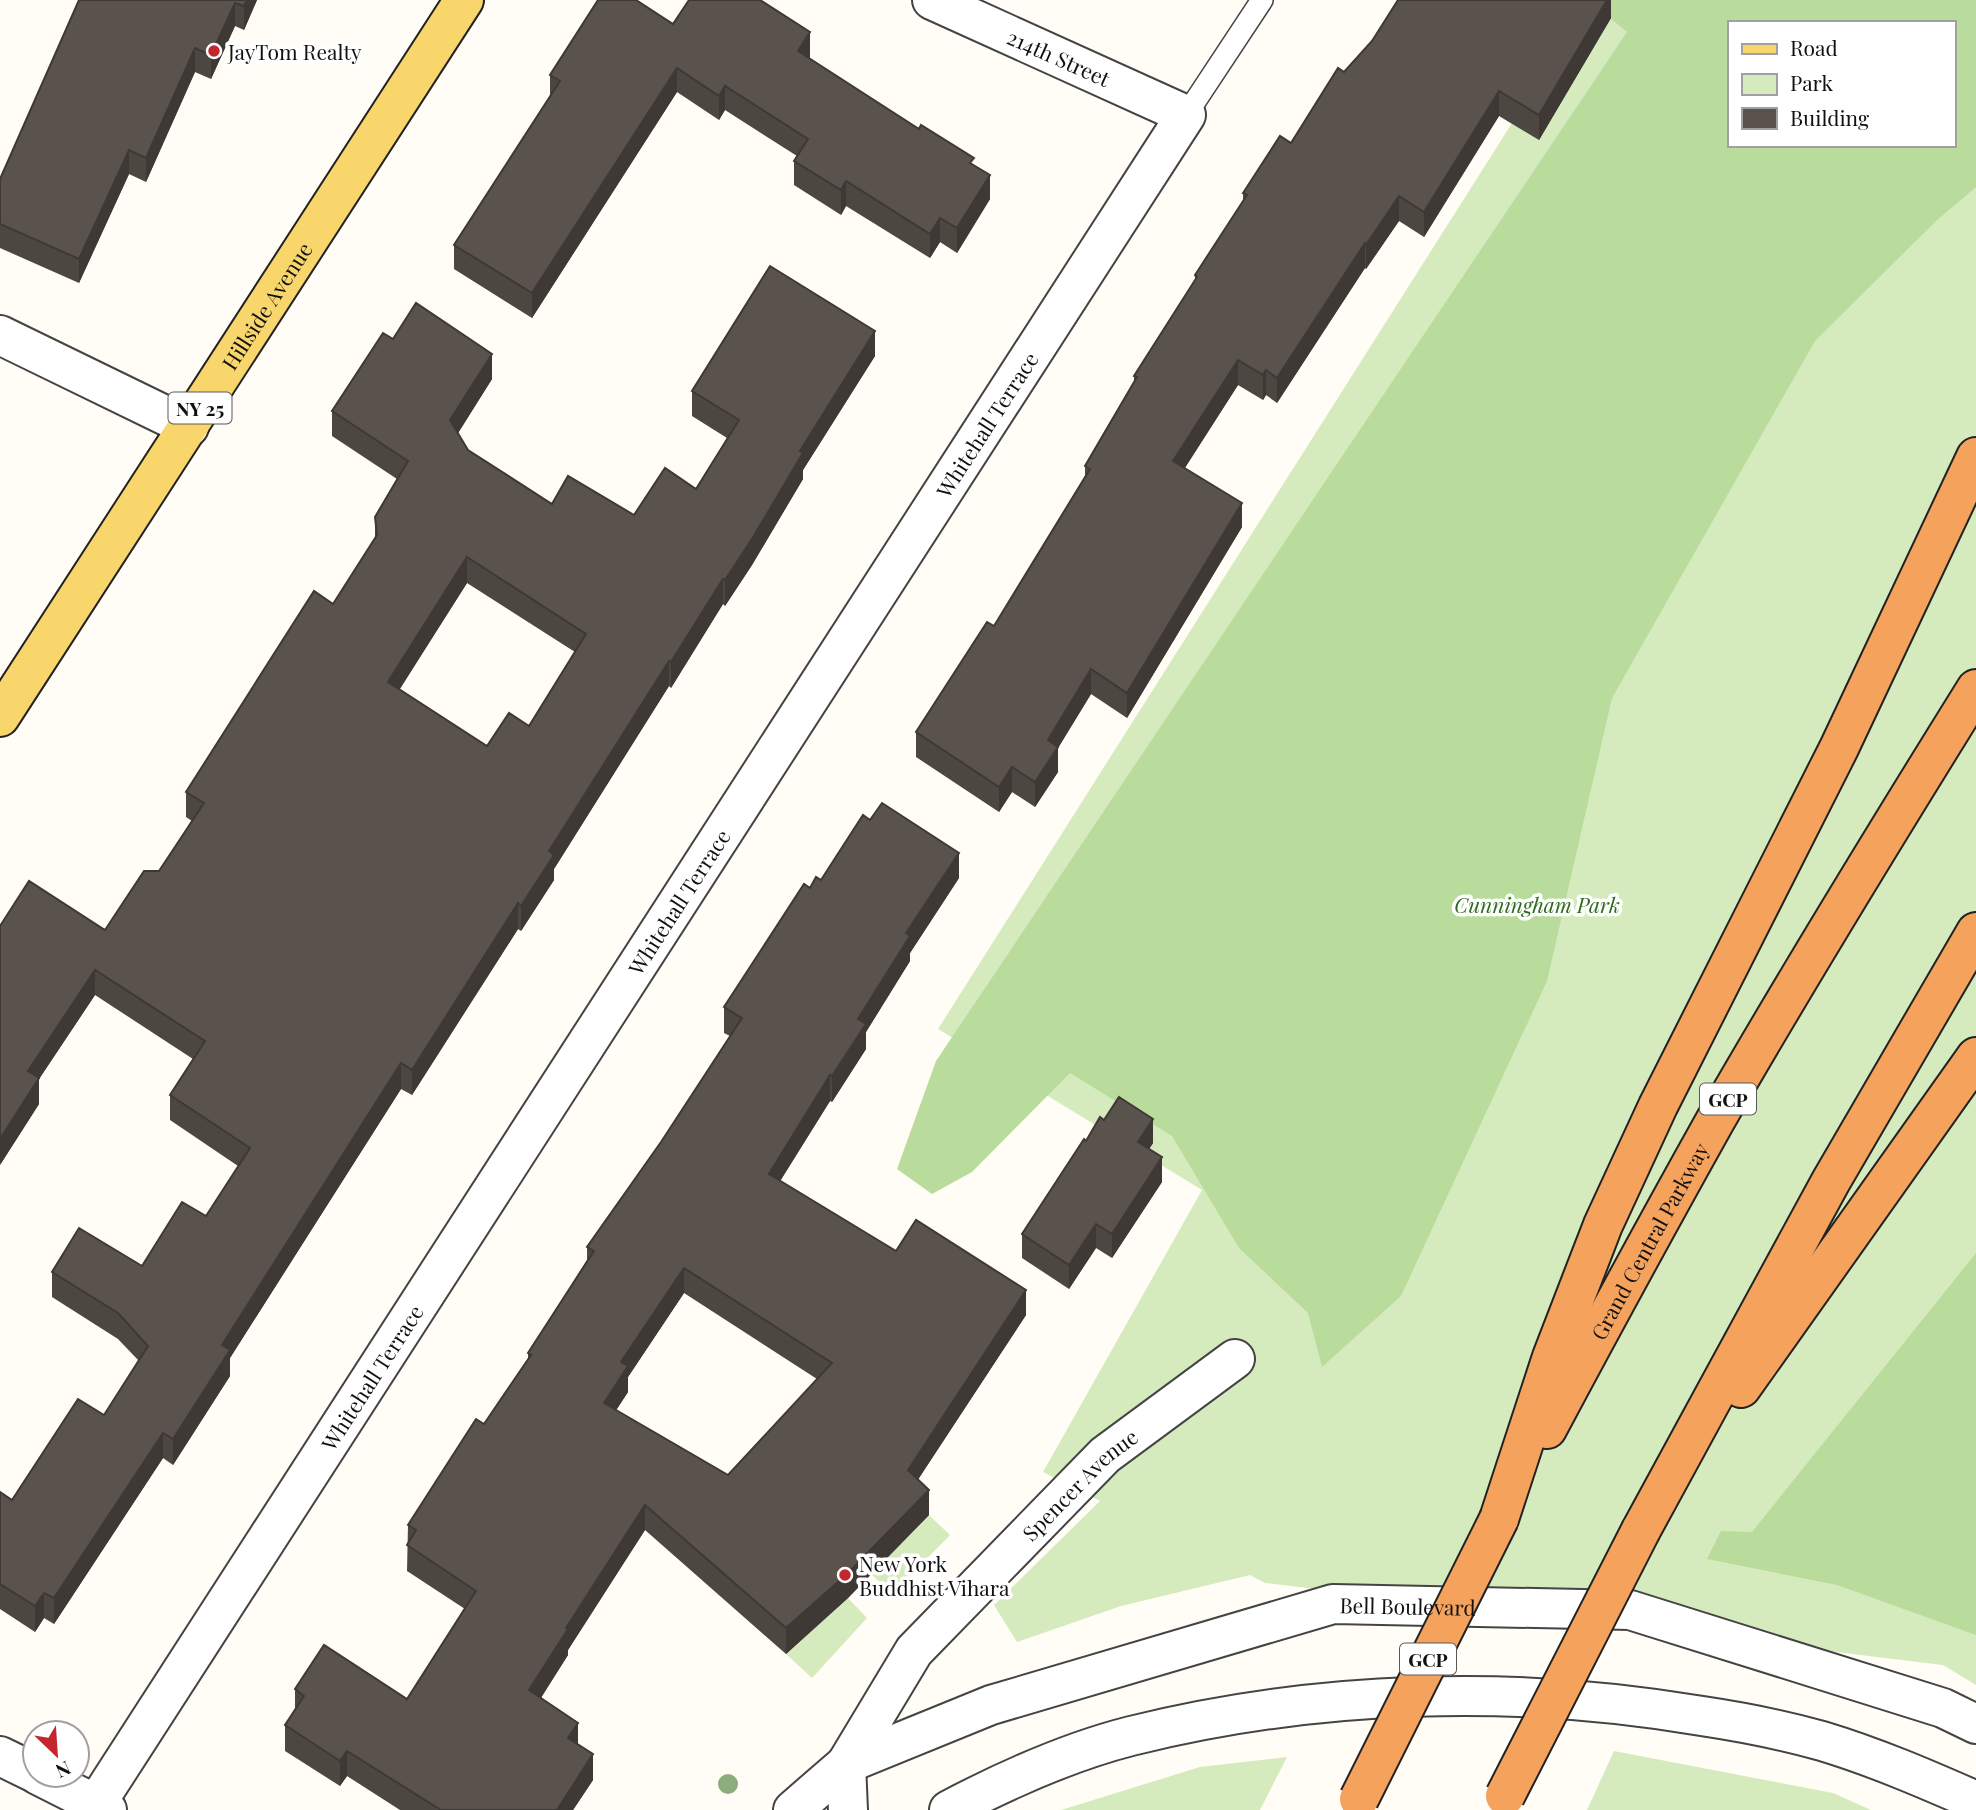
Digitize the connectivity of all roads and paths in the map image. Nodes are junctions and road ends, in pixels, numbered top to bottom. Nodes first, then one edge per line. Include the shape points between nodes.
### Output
1 (464, 0) edge
2 (932, 0) edge
3 (1262, 0) edge
4 (1186, 115) junction
5 (0, 335) edge
6 (188, 427) junction
7 (1976, 457) edge
8 (1976, 689) edge
9 (0, 717) edge
10 (1976, 932) edge
11 (1976, 1056) edge
12 (1235, 1359) dead end
13 (1499, 1520) junction
14 (1641, 1530) junction
15 (1976, 1724) edge
16 (0, 1756) edge
17 (846, 1764) junction
18 (21, 1766) edge
19 (66, 1789) edge
20 (1976, 1801) edge
21 (1502, 1803) edge
22 (1356, 1805) edge
23 (101, 1807) edge
24 (793, 1810) edge
25 (848, 1810) edge
26 (949, 1810) edge

1 - 6 main road, Hillside Avenue / NY 25
2 - 4 street, 214th Street
3 - 4 lane, Whitehall Terrace
4 - 23 street, Whitehall Terrace
5 - 6 street
6 - 9 main road, Hillside Avenue / NY 25
7 - 13 highway via 1839,748 1664,1093 1603,1225 1552,1357
8 - 13 highway, Grand Central Parkway / GCP via 1716,1120
10 - 14 highway via 1831,1181
11 - 14 highway
12 - 17 street, Spencer Avenue via 1105,1455 914,1651
13 - 22 highway, Grand Central Parkway / GCP, bridge
14 - 21 highway, bridge
15 - 17 street, Bell Boulevard via 1943,1707 1630,1610 1332,1604 991,1705
16 - 18 street
17 - 24 street, Spencer Avenue
17 - 25 street
19 - 23 street
20 - 26 street via 1822,1741 1736,1721 1570,1699 1479,1696 1310,1705 1129,1737 1039,1767

